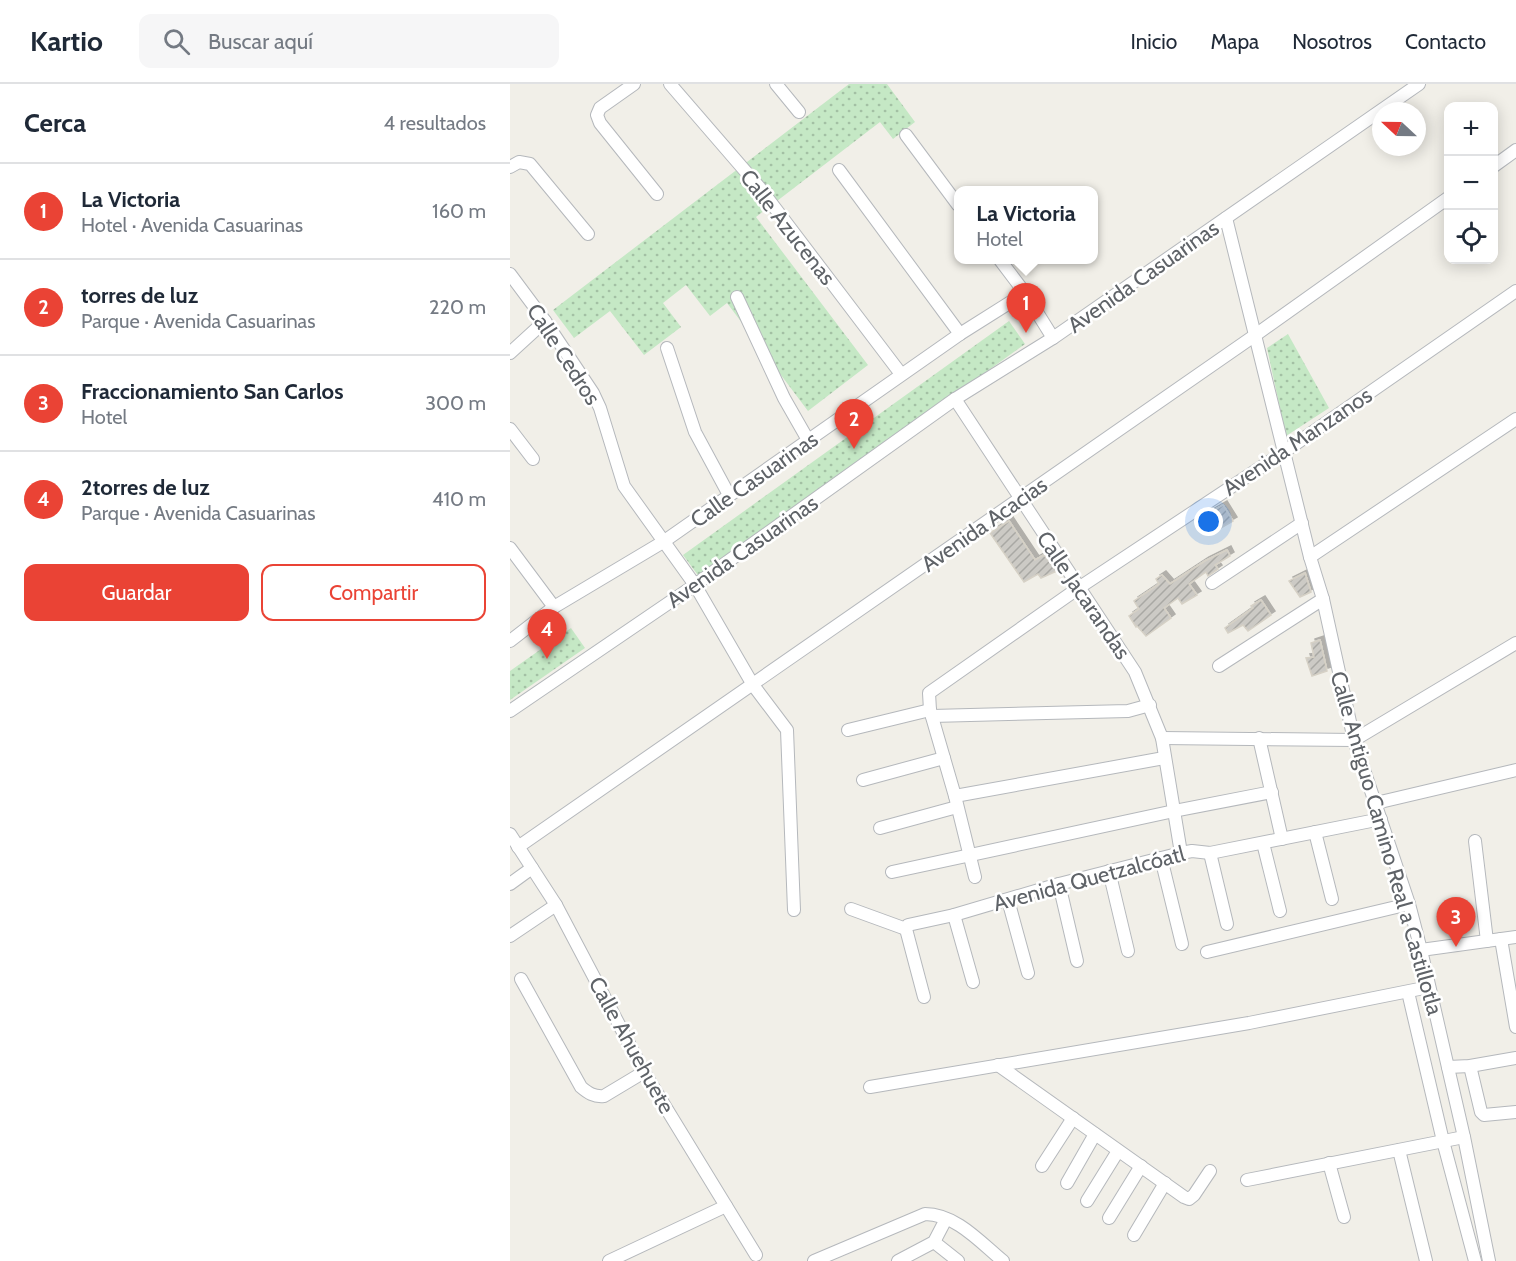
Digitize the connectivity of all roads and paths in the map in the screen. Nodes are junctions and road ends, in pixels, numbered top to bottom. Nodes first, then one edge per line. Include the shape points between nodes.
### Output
1 (634, 84) edge
2 (670, 84) edge
3 (776, 84) edge
4 (1419, 84) edge
5 (799, 112) dead end
6 (906, 135) dead end
7 (1516, 150) edge
8 (1498, 163) edge
9 (510, 167) edge
10 (839, 170) dead end
11 (657, 194) dead end
12 (954, 200) edge
13 (1444, 202) edge
14 (1226, 218) junction
15 (588, 234) dead end
16 (1003, 264) edge
17 (510, 274) edge
18 (1516, 291) edge
19 (1025, 293) junction
20 (737, 297) dead end
21 (545, 321) junction
22 (960, 333) junction
23 (1254, 336) junction
24 (1053, 338) junction
25 (667, 348) dead end
26 (510, 353) edge
27 (902, 374) junction
28 (955, 399) junction
29 (1516, 419) edge
30 (510, 429) edge
31 (808, 440) junction
32 (1284, 452) junction
33 (533, 459) dead end
34 (729, 495) junction
35 (1020, 499) junction
36 (1302, 523) junction
37 (663, 542) junction
38 (510, 548) edge
39 (1310, 557) junction
40 (1212, 583) dead end
41 (695, 585) junction
42 (1080, 587) junction
43 (1323, 599) junction
44 (554, 607) junction
45 (510, 641) edge
46 (1516, 643) edge
47 (1220, 666) dead end
48 (753, 685) junction
49 (1150, 705) junction
50 (510, 711) edge
51 (931, 713) junction
52 (848, 729) dead end
53 (1162, 738) junction
54 (1259, 738) junction
55 (1354, 740) junction
56 (944, 758) junction
57 (1164, 759) junction
58 (1516, 770) edge
59 (862, 780) dead end
60 (1272, 792) junction
61 (956, 801) junction
62 (1376, 803) junction
63 (1174, 811) junction
64 (1381, 819) junction
65 (880, 828) dead end
66 (1316, 832) junction
67 (510, 834) edge
68 (1282, 839) junction
69 (1475, 841) dead end
70 (1263, 843) junction
71 (518, 847) junction
72 (1181, 853) junction
73 (1210, 853) junction
74 (969, 855) junction
75 (1161, 858) junction
76 (532, 868) junction
77 (1109, 871) junction
78 (892, 872) dead end
79 (975, 877) dead end
80 (510, 884) edge
81 (1059, 884) junction
82 (1332, 899) dead end
83 (1008, 900) junction
84 (1409, 903) junction
85 (556, 905) junction
86 (851, 909) dead end
87 (794, 910) dead end
88 (1280, 911) dead end
89 (954, 915) junction
90 (1227, 924) dead end
91 (906, 928) junction
92 (510, 936) edge
93 (1516, 937) edge
94 (1501, 939) junction
95 (1487, 941) junction
96 (1182, 944) dead end
97 (1421, 950) junction
98 (1128, 951) dead end
99 (1206, 952) dead end
100 (1077, 961) dead end
101 (1028, 973) dead end
102 (521, 979) dead end
103 (973, 982) dead end
104 (1429, 987) junction
105 (1408, 992) junction
106 (924, 997) dead end
107 (1516, 1027) edge
108 (1516, 1058) edge
109 (998, 1065) junction
110 (1470, 1066) junction
111 (1448, 1067) junction
112 (644, 1072) junction
113 (870, 1087) dead end
114 (1516, 1112) edge
115 (1073, 1118) junction
116 (1095, 1134) junction
117 (1464, 1137) junction
118 (1443, 1141) junction
119 (1399, 1150) junction
120 (1118, 1151) junction
121 (1329, 1163) junction
122 (1042, 1166) dead end
123 (1141, 1166) junction
124 (1210, 1171) dead end
125 (1247, 1180) dead end
126 (1066, 1183) dead end
127 (1165, 1183) junction
128 (1087, 1201) dead end
129 (726, 1206) junction
130 (1344, 1217) dead end
131 (1109, 1218) dead end
132 (946, 1219) junction
133 (1134, 1235) dead end
134 (934, 1242) junction
135 (756, 1255) dead end
136 (908, 1259) edge
137 (609, 1261) edge
138 (814, 1261) edge
139 (958, 1261) edge
140 (1003, 1261) edge
141 (1426, 1261) edge
142 (1474, 1261) edge
143 (1489, 1261) edge

1 - 11 street via 600,108 597,115
2 - 27 street, Calle Azucenas via 759,187
3 - 5 street
4 - 14 street, Avenida Casuarinas
6 - 12 street
7 - 8 street
9 - 15 street via 519,162 530,164
10 - 22 street
13 - 23 street, Avenida Acacias
14 - 23 street, Calle Antiguo Camino Real a Castillotla
14 - 24 street, Avenida Casuarinas
16 - 19 street
17 - 21 street, Calle Cedros
18 - 32 street, Avenida Manzanos
19 - 22 street, Calle Casuarinas
19 - 24 street
20 - 31 street
21 - 26 street
21 - 37 street, Calle Cedros via 593,393 624,486
22 - 27 street, Calle Casuarinas
23 - 32 street, Calle Antiguo Camino Real a Castillotla
23 - 35 street, Avenida Acacias
24 - 28 street, Avenida Casuarinas
25 - 34 street via 695,432
27 - 31 street, Calle Casuarinas
28 - 35 street, Calle Jacarandas
28 - 41 street, Avenida Casuarinas
29 - 39 street
30 - 33 street
31 - 34 street, Calle Casuarinas
32 - 36 street, Calle Antiguo Camino Real a Castillotla
32 - 42 street, Avenida Manzanos
34 - 37 street, Calle Casuarinas
35 - 42 street, Calle Jacarandas
35 - 48 street, Avenida Acacias
36 - 39 street, Calle Antiguo Camino Real a Castillotla
36 - 40 street
37 - 41 street, Calle Cedros
37 - 44 street, Calle Casuarinas
38 - 44 street
39 - 43 street, Calle Antiguo Camino Real a Castillotla
41 - 48 street, Calle Cedros
41 - 50 street, Avenida Casuarinas
42 - 49 street, Calle Jacarandas via 1136,672
42 - 51 street, Avenida Manzanos via 929,693
43 - 47 street
43 - 55 street, Calle Antiguo Camino Real a Castillotla
44 - 45 street, Calle Casuarinas
46 - 55 street
48 - 71 street, Avenida Acacias
48 - 87 street, Calle Cedros via 787,730
49 - 51 street via 1128,711
49 - 53 street, Calle Jacarandas
51 - 52 street
51 - 56 street
53 - 54 street
53 - 57 street, Calle Jacarandas
54 - 55 street
54 - 60 street
55 - 62 street, Calle Antiguo Camino Real a Castillotla
56 - 59 street
56 - 61 street
57 - 61 street
57 - 63 street, Calle Jacarandas
58 - 62 street
60 - 63 street
60 - 68 street
61 - 65 street
61 - 74 street
62 - 64 street, Calle Antiguo Camino Real a Castillotla
63 - 72 street, Calle Jacarandas
63 - 74 street
64 - 66 street, Avenida Quetzalcóatl
64 - 84 street, Calle Antiguo Camino Real a Castillotla
66 - 68 street, Avenida Quetzalcóatl
66 - 82 street
67 - 71 street, Calle Ahuehuete
68 - 70 street, Avenida Quetzalcóatl
69 - 95 street
70 - 73 street, Avenida Quetzalcóatl
70 - 88 street
71 - 76 street, Calle Ahuehuete
72 - 73 street, Avenida Quetzalcóatl
72 - 75 street, Avenida Quetzalcóatl
73 - 90 street
74 - 78 street
74 - 79 street
75 - 77 street, Avenida Quetzalcóatl
75 - 96 street
76 - 80 street
76 - 85 street, Calle Ahuehuete
77 - 81 street, Avenida Quetzalcóatl
77 - 98 street
81 - 83 street, Avenida Quetzalcóatl
81 - 100 street
83 - 89 street, Avenida Quetzalcóatl
83 - 101 street
84 - 97 street, Calle Antiguo Camino Real a Castillotla
84 - 99 street
85 - 92 street
85 - 112 street, Calle Ahuehuete
86 - 91 street
89 - 91 street, Avenida Quetzalcóatl
89 - 103 street
91 - 106 street
93 - 94 street
94 - 95 street
94 - 107 street
95 - 97 street
97 - 104 street, Calle Antiguo Camino Real a Castillotla
102 - 112 street via 586,1092 604,1096
104 - 105 street
104 - 111 street, Calle Antiguo Camino Real a Castillotla
105 - 109 street
105 - 118 street
108 - 110 street
109 - 113 street
109 - 115 street
110 - 111 street
110 - 114 street via 1481,1112
111 - 117 street, Calle Antiguo Camino Real a Castillotla
112 - 129 street, Calle Ahuehuete
115 - 116 street
115 - 122 street
116 - 120 street
116 - 126 street
117 - 118 street
117 - 143 street, Calle Antiguo Camino Real a Castillotla
118 - 119 street
118 - 142 street
119 - 121 street
119 - 141 street
120 - 123 street
120 - 128 street
121 - 125 street
121 - 130 street
123 - 127 street
123 - 131 street
124 - 127 street via 1189,1199
127 - 133 street
129 - 135 street, Calle Ahuehuete
129 - 137 street
132 - 134 street
132 - 138 street via 925,1214
132 - 140 street
134 - 136 street
134 - 139 street

